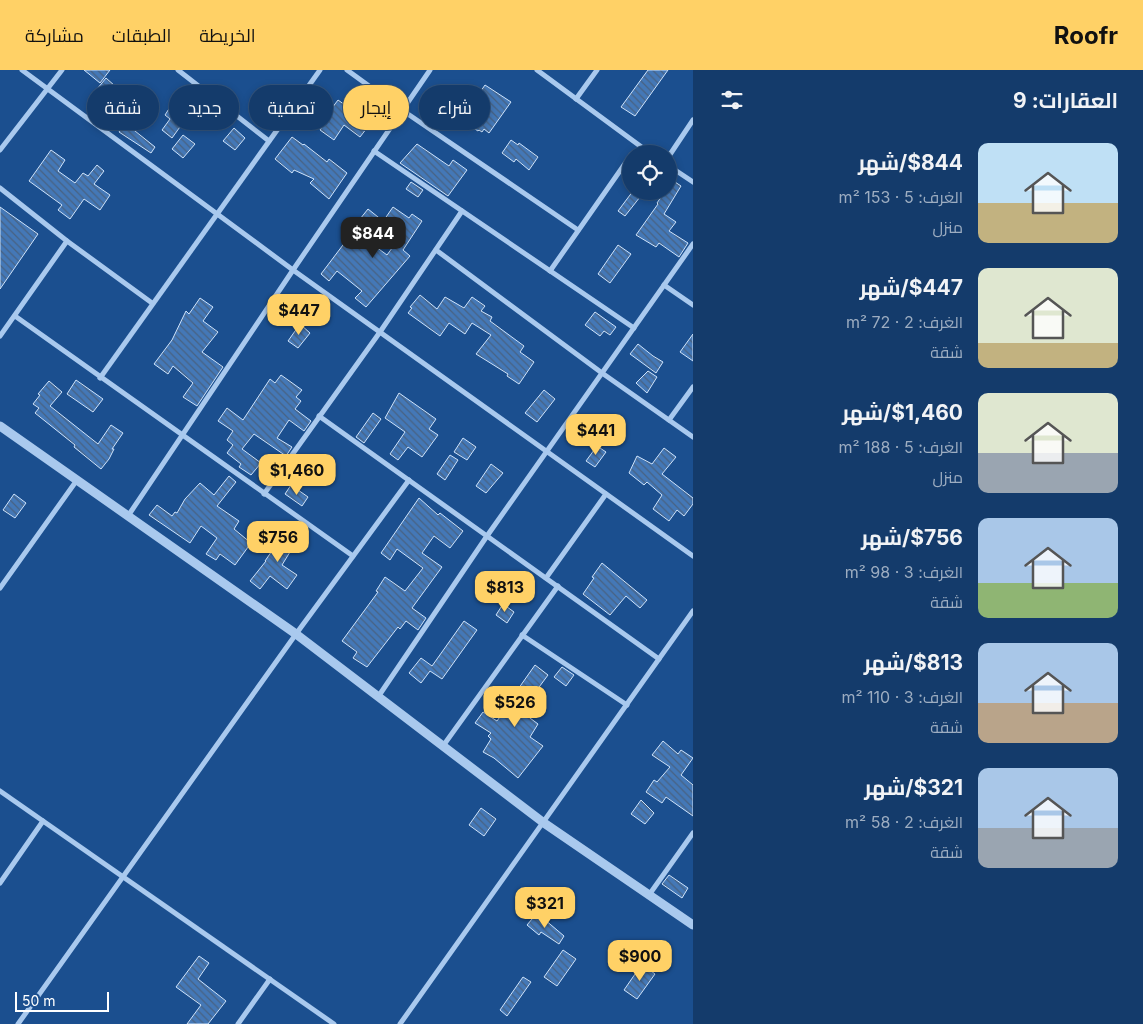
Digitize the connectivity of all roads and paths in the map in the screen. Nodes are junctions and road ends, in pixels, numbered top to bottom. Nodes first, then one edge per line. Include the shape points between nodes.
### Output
1 (22, 70) edge
2 (62, 70) edge
3 (320, 70) edge
4 (347, 70) edge
5 (430, 70) edge
6 (536, 70) edge
7 (597, 70) edge
8 (180, 71) edge
9 (368, 85) edge
10 (48, 88) junction
11 (576, 99) junction
12 (409, 100) edge
13 (409, 115) edge
14 (693, 120) edge
15 (388, 130) edge
16 (269, 141) junction
17 (638, 145) edge
18 (676, 145) edge
19 (0, 150) edge
20 (374, 151) junction
21 (622, 168) edge
22 (677, 171) edge
23 (693, 182) edge
24 (0, 188) edge
25 (462, 211) junction
26 (216, 213) junction
27 (578, 230) junction
28 (67, 241) junction
29 (693, 244) edge
30 (436, 250) junction
31 (293, 270) junction
32 (550, 271) junction
33 (664, 285) junction
34 (152, 303) junction
35 (693, 305) edge
36 (15, 316) junction
37 (634, 328) junction
38 (380, 332) junction
39 (0, 336) edge
40 (602, 373) junction
41 (100, 378) junction
42 (693, 387) edge
43 (319, 416) junction
44 (669, 420) junction
45 (0, 426) edge
46 (182, 436) junction
47 (693, 437) edge
48 (547, 452) junction
49 (76, 480) junction
50 (409, 480) junction
51 (264, 494) junction
52 (606, 494) junction
53 (128, 516) junction
54 (487, 536) junction
55 (353, 556) junction
56 (693, 556) edge
57 (546, 578) junction
58 (558, 586) junction
59 (0, 588) edge
60 (693, 611) edge
61 (296, 634) junction
62 (522, 635) junction
63 (659, 659) junction
64 (378, 697) junction
65 (627, 705) junction
66 (443, 746) junction
67 (0, 791) edge
68 (43, 821) junction
69 (544, 822) junction
70 (693, 833) edge
71 (123, 876) junction
72 (0, 883) edge
73 (649, 895) junction
74 (693, 925) edge
75 (270, 979) junction
76 (18, 1024) edge
77 (238, 1024) edge
78 (334, 1024) edge
79 (400, 1024) edge

1 - 10 street
2 - 10 street
3 - 16 street
4 - 9 street
5 - 12 street
6 - 11 street
7 - 11 street
8 - 16 street
10 - 19 street
10 - 26 street
11 - 17 street
13 - 27 street
14 - 18 street
15 - 20 street
16 - 26 street
20 - 25 street
20 - 31 street
21 - 27 street
22 - 23 street
24 - 28 street
25 - 30 street
25 - 32 street
26 - 31 street
26 - 34 street
27 - 32 street
28 - 34 street
28 - 36 street
29 - 33 street
30 - 38 street
30 - 40 street
31 - 38 street
31 - 46 street
32 - 37 street
33 - 35 street
33 - 37 street
34 - 41 street
36 - 39 street
36 - 41 street
37 - 40 street
38 - 43 street
38 - 48 street
40 - 44 street
40 - 48 street
41 - 46 street
42 - 44 street
43 - 50 street
43 - 51 street
44 - 47 street
45 - 49 street
46 - 51 street
46 - 53 street
48 - 52 street
48 - 54 street
49 - 53 street
49 - 59 street
50 - 54 street
50 - 55 street
51 - 55 street
52 - 56 street
52 - 57 street
53 - 61 street
54 - 57 street
54 - 64 street
55 - 61 street
57 - 58 street
58 - 62 street
58 - 63 street
60 - 63 street
61 - 64 street
61 - 71 street
62 - 65 street
62 - 66 street
63 - 65 street
64 - 66 street
65 - 69 street
66 - 69 street
67 - 68 street
68 - 71 street
68 - 72 street
69 - 73 street
69 - 79 street
70 - 73 street
71 - 75 street
71 - 76 street
73 - 74 street
75 - 77 street
75 - 78 street

